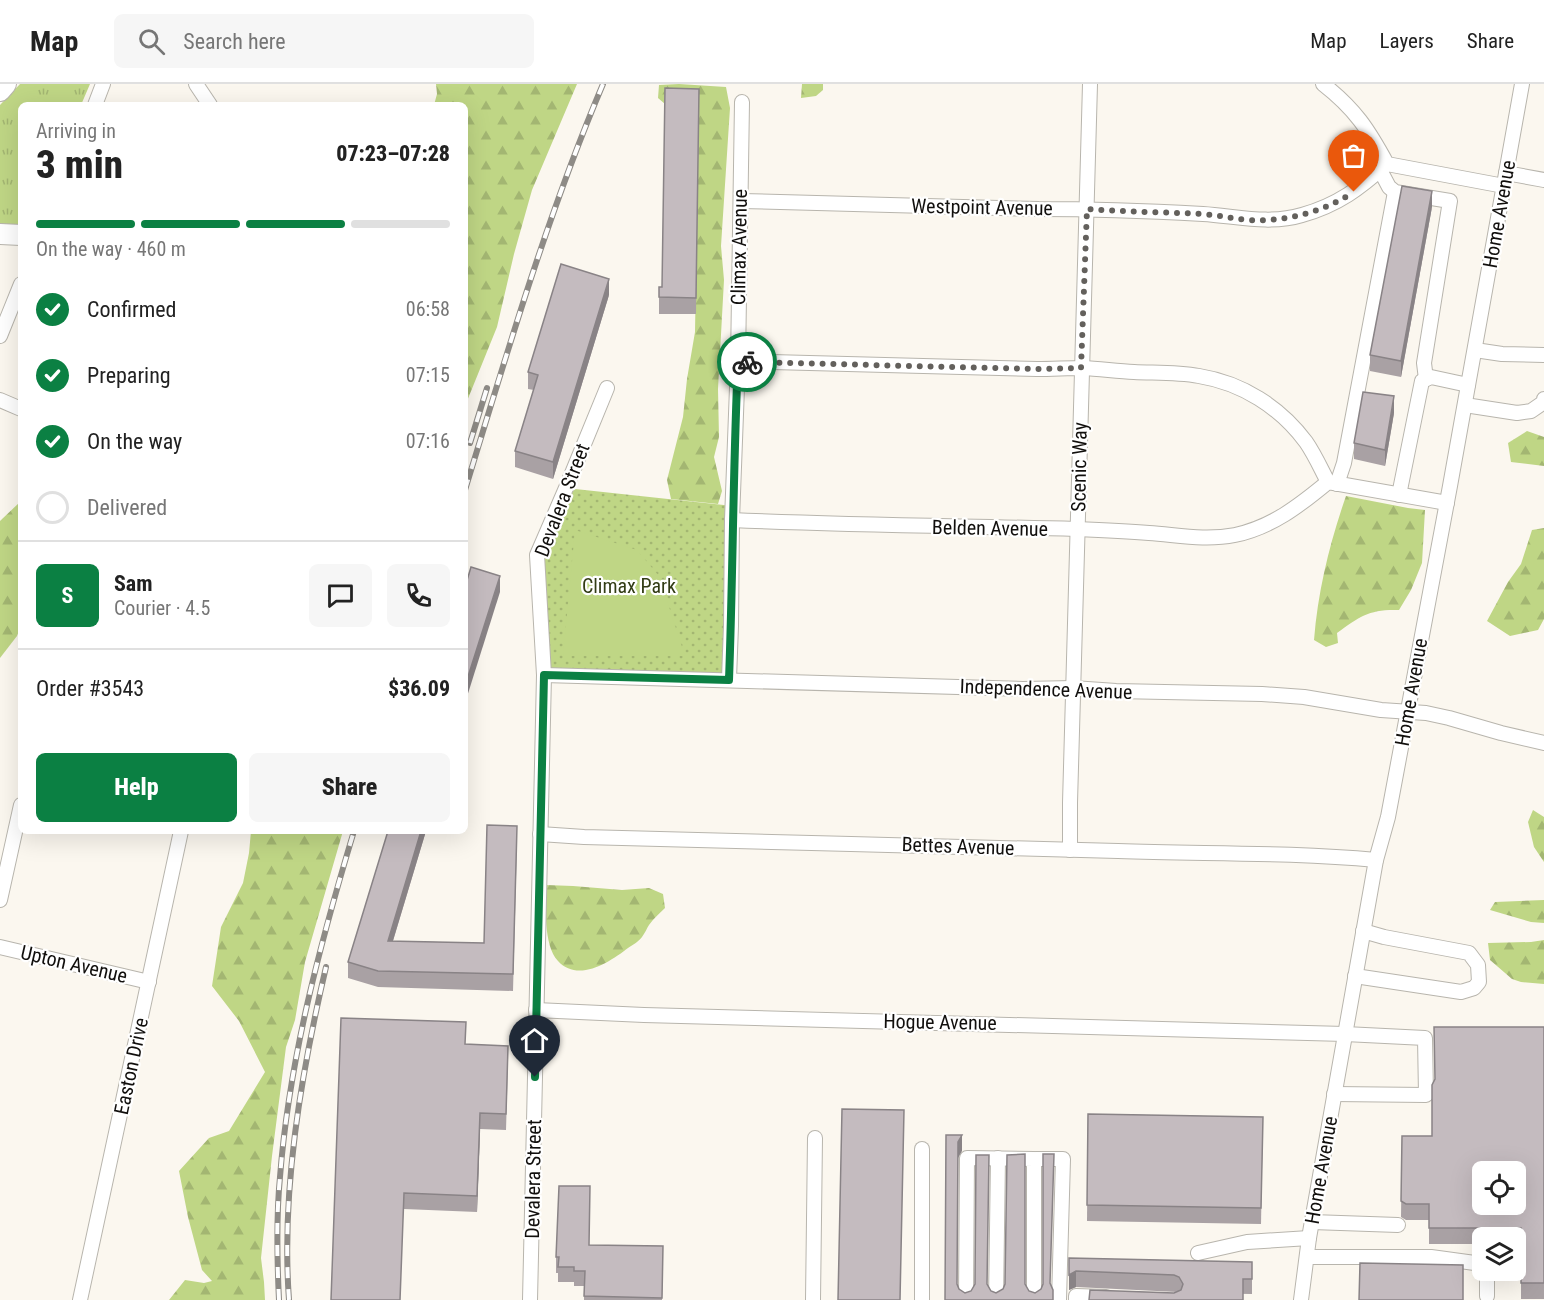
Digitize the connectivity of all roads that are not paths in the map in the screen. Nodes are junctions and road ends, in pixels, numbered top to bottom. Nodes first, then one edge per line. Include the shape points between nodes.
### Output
1 (6, 84) edge
2 (103, 84) edge
3 (196, 84) edge
4 (1090, 84) edge
5 (1323, 84) edge
6 (1522, 84) edge
7 (0, 91) edge
8 (96, 102) edge
9 (208, 102) edge
10 (742, 102) dead end
11 (1384, 167) junction
12 (1455, 177) junction
13 (1505, 180) junction
14 (1544, 180) edge
15 (1395, 192) junction
16 (741, 201) junction
17 (1450, 201) junction
18 (1087, 209) junction
19 (0, 234) edge
20 (18, 235) edge
21 (18, 291) edge
22 (0, 336) edge
23 (1475, 350) junction
24 (1544, 355) edge
25 (738, 361) junction
26 (1081, 368) junction
27 (1426, 379) junction
28 (1468, 385) junction
29 (607, 388) dead end
30 (1544, 399) edge
31 (0, 400) edge
32 (1465, 405) junction
33 (18, 409) edge
34 (1333, 483) junction
35 (1399, 495) junction
36 (1447, 503) junction
37 (732, 520) junction
38 (1077, 529) junction
39 (544, 675) junction
40 (729, 680) junction
41 (1073, 688) junction
42 (1407, 712) junction
43 (1544, 743) edge
44 (18, 819) edge
45 (180, 834) edge
46 (540, 834) junction
47 (1070, 850) junction
48 (1376, 860) junction
49 (0, 900) edge
50 (1364, 931) junction
51 (0, 947) edge
52 (1355, 976) junction
53 (149, 982) junction
54 (536, 1010) junction
55 (1345, 1034) junction
56 (1334, 1094) junction
57 (815, 1138) dead end
58 (922, 1149) dead end
59 (998, 1158) junction
60 (1034, 1159) junction
61 (1312, 1222) junction
62 (1398, 1225) dead end
63 (1310, 1239) junction
64 (1198, 1253) dead end
65 (1307, 1257) junction
66 (1472, 1263) edge
67 (1488, 1281) edge
68 (1487, 1296) dead end
69 (1120, 1298) edge
70 (80, 1300) edge
71 (530, 1300) edge
72 (813, 1300) edge
73 (922, 1300) edge
74 (966, 1300) edge
75 (996, 1300) edge
76 (1034, 1300) edge
77 (1059, 1300) edge
78 (1076, 1300) edge
79 (1301, 1300) edge

1 - 7 highway
2 - 8 street
3 - 9 street
4 - 18 street, Scenic Way
5 - 11 street via 1359,118
6 - 13 street, Home Avenue
10 - 16 street, Climax Avenue
11 - 12 street
11 - 15 street via 1389,187
11 - 18 street, Westpoint Avenue via 1342,199 1288,219 1247,220 1205,214
12 - 13 street
12 - 17 street
13 - 14 street
13 - 23 street, Home Avenue
15 - 17 street
15 - 34 street via 1344,463
16 - 18 street, Westpoint Avenue
16 - 25 street, Climax Avenue
17 - 27 street via 1424,363
18 - 26 street, Scenic Way
19 - 20 highway
21 - 22 street
23 - 24 street
23 - 28 street, Home Avenue
25 - 26 street
25 - 37 street, Climax Avenue
26 - 34 street via 1198,376 1239,388 1263,401 1294,428
26 - 38 street, Scenic Way
27 - 28 street
27 - 35 street via 1422,381
28 - 32 street, Home Avenue
29 - 39 street, Devalera Street via 537,555
30 - 32 street via 1531,411 1517,413
31 - 33 street
32 - 36 street, Home Avenue
34 - 35 street
34 - 38 street, Belden Avenue via 1275,521 1233,535 1191,538
35 - 36 street
36 - 42 street, Home Avenue
37 - 38 street, Belden Avenue
37 - 40 street, Climax Avenue
38 - 41 street, Scenic Way
39 - 40 street, Independence Avenue
39 - 46 street, Devalera Street
40 - 41 street, Independence Avenue
41 - 42 street, Independence Avenue via 1304,697
41 - 47 street, Scenic Way
42 - 43 street, Independence Avenue via 1449,718
42 - 48 street, Home Avenue
44 - 49 street
45 - 53 street, Easton Drive
46 - 47 street, Bettes Avenue
46 - 54 street, Devalera Street
47 - 48 street, Bettes Avenue
48 - 50 street, Home Avenue
50 - 52 street, Home Avenue
50 - 52 street via 1469,953 1478,965 1479,982 1461,992
51 - 53 street, Upton Avenue
52 - 55 street, Home Avenue
53 - 70 street, Easton Drive
54 - 55 street, Hogue Avenue
54 - 71 street, Devalera Street
55 - 56 street, Home Avenue
55 - 56 street, Hogue Avenue via 1425,1038 1425,1095
56 - 61 street, Home Avenue
57 - 72 street
58 - 73 street
59 - 60 street
59 - 74 street via 967,1158
59 - 75 street
60 - 76 street
60 - 77 street via 1063,1159
61 - 62 street
61 - 63 street, Home Avenue
63 - 64 street via 1247,1242
63 - 65 street, Home Avenue
65 - 66 street via 1431,1257
65 - 79 street, Home Avenue
67 - 68 street
69 - 78 street via 1076,1296

